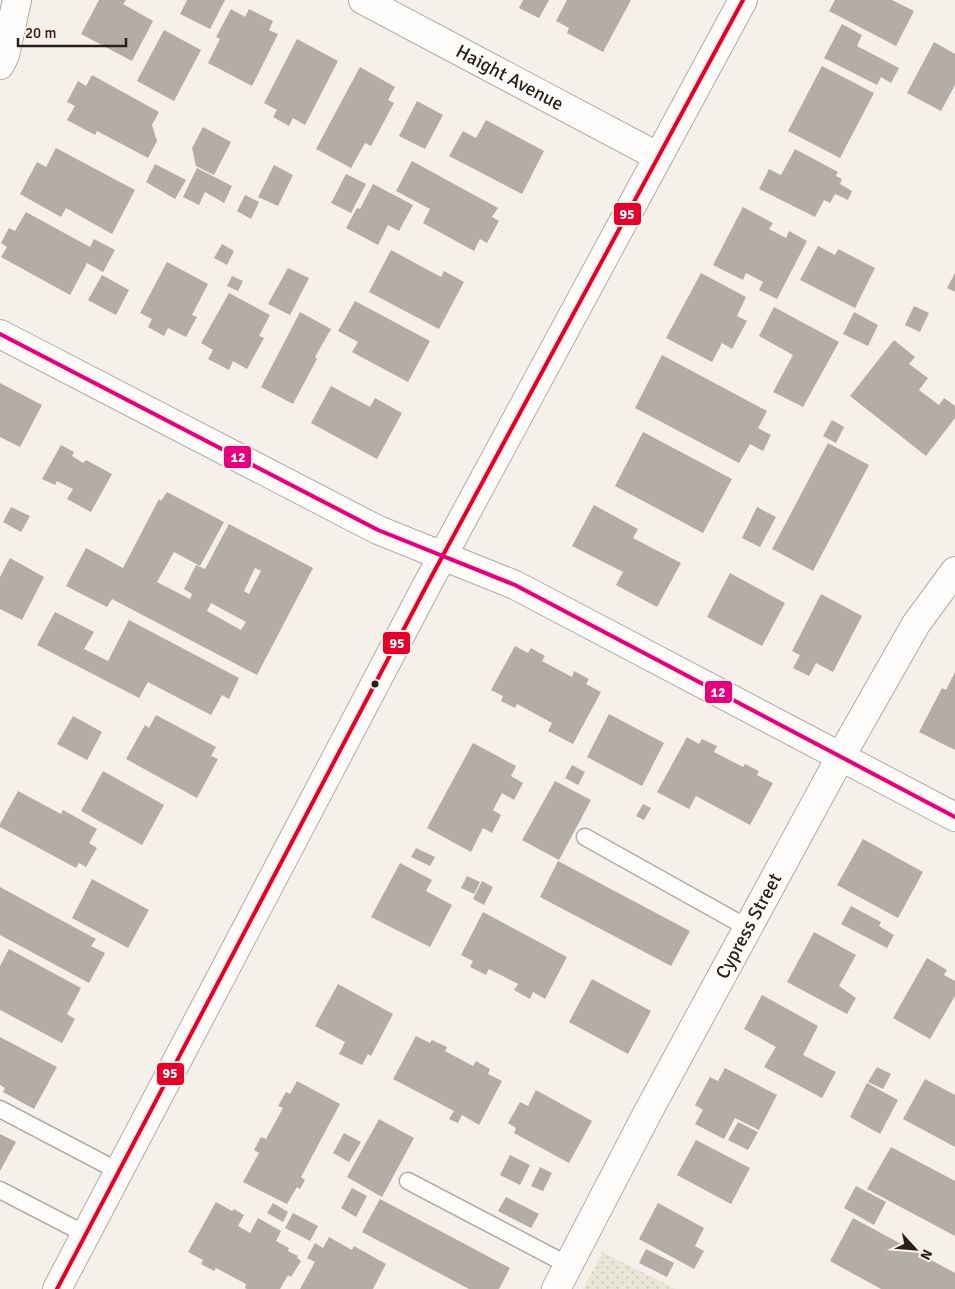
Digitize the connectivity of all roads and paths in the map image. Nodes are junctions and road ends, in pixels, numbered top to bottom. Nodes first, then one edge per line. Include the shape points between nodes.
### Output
1 (17, 0) edge
2 (363, 0) edge
3 (743, 0) edge
4 (0, 65) edge
5 (657, 156) junction
6 (0, 334) edge
7 (442, 556) junction
8 (955, 571) edge
9 (841, 756) junction
10 (955, 817) edge
11 (585, 837) dead end
12 (748, 928) junction
13 (0, 1110) edge
14 (118, 1171) junction
15 (408, 1181) dead end
16 (0, 1190) edge
17 (85, 1234) junction
18 (559, 1283) edge
19 (57, 1289) edge

1 - 4 street
2 - 5 street, Haight Avenue
3 - 5 street
5 - 7 street
6 - 7 street via 378,530
7 - 9 street via 515,585
7 - 14 street
8 - 9 street, Cypress Street via 916,624
9 - 10 street
9 - 12 street, Cypress Street
11 - 12 lane
12 - 18 street, Cypress Street
13 - 14 lane
14 - 17 street
15 - 18 lane
16 - 17 lane
17 - 19 street

